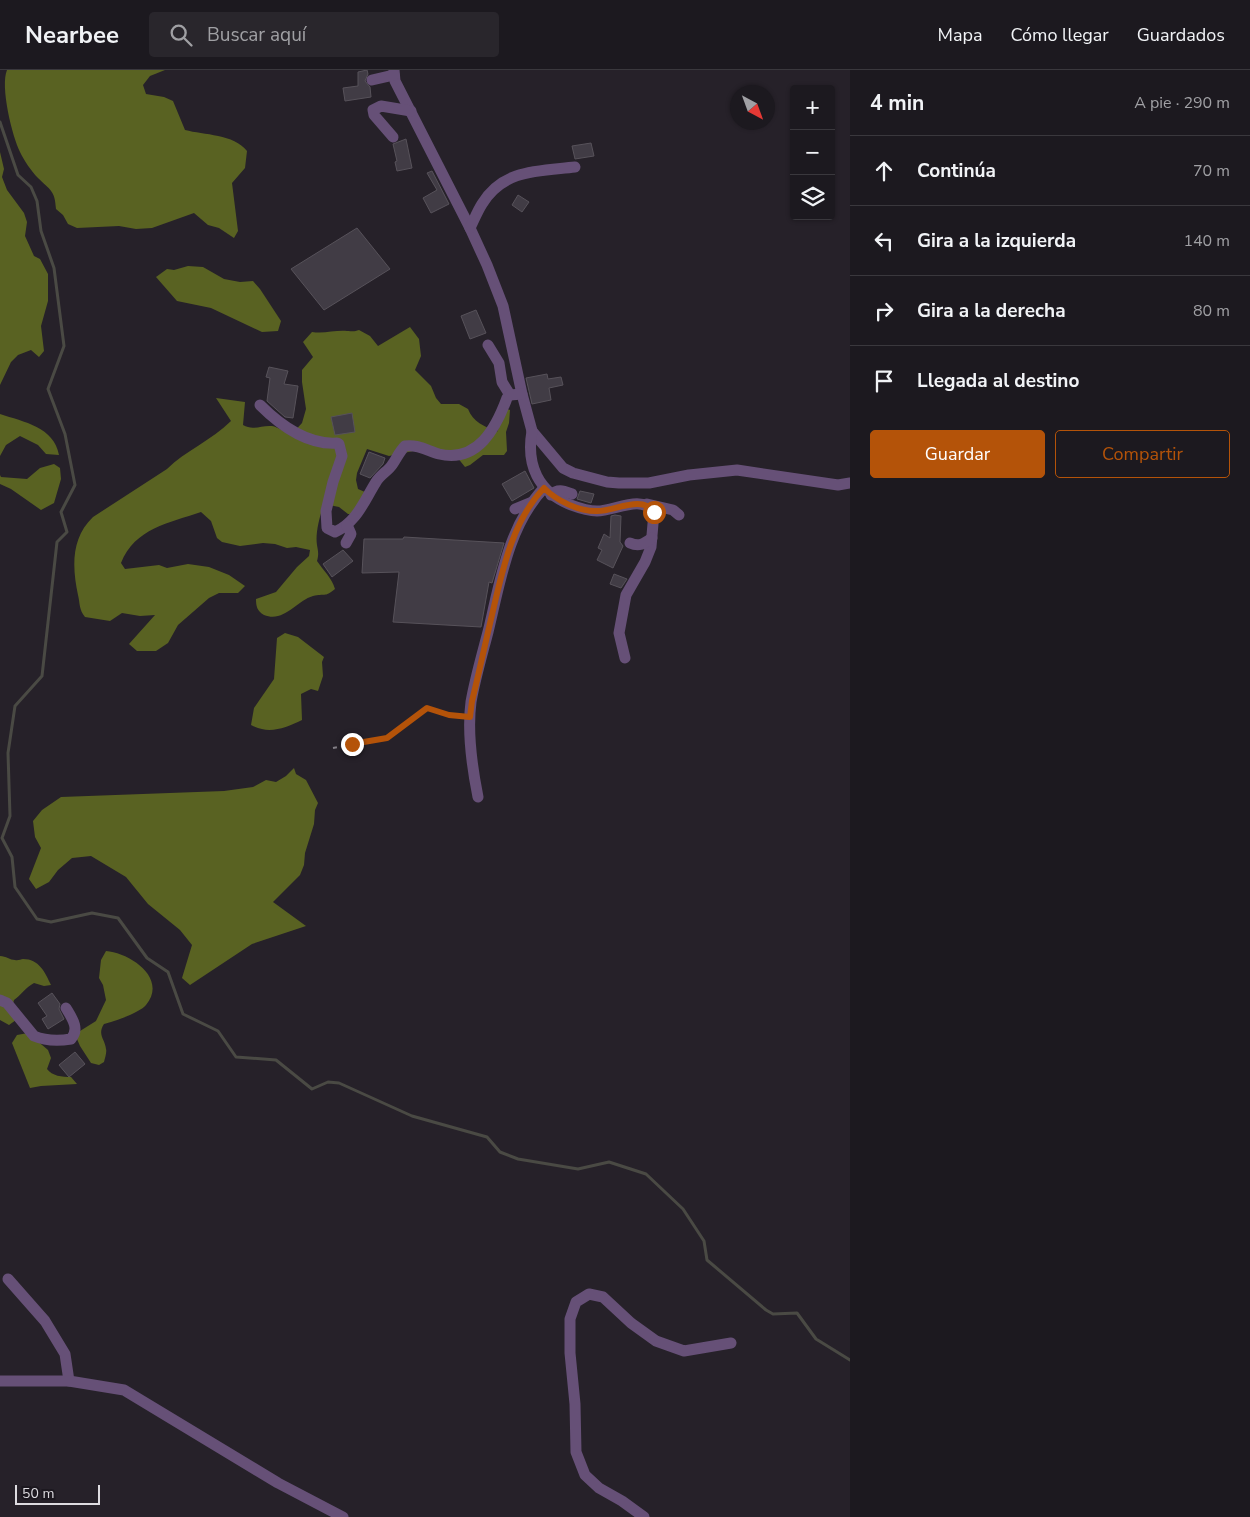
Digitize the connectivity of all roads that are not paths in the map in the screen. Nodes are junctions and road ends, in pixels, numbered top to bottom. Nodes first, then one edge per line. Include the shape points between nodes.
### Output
1 (394, 73) edge
2 (372, 80) dead end
3 (411, 112) junction
4 (393, 137) dead end
5 (575, 167) dead end
6 (470, 228) junction
7 (488, 344) dead end
8 (516, 394) junction
9 (260, 405) dead end
10 (532, 431) junction
11 (850, 483) edge
12 (548, 492) junction
13 (572, 494) dead end
14 (532, 502) junction
15 (647, 504) junction
16 (515, 509) dead end
17 (680, 515) dead end
18 (348, 525) junction
19 (652, 538) junction
20 (346, 543) dead end
21 (630, 543) dead end
22 (625, 658) dead end
23 (478, 797) dead end
24 (0, 1000) edge
25 (66, 1008) dead end
26 (8, 1279) dead end
27 (731, 1343) dead end
28 (0, 1381) edge
29 (69, 1381) junction
30 (343, 1517) edge
31 (644, 1517) edge

1 - 2 street
1 - 3 street
3 - 4 street via 381,106 373,110
3 - 6 street
5 - 6 street via 521,173 508,179 482,203
6 - 8 street via 503,306
7 - 8 street via 499,363 502,382
8 - 10 street
8 - 18 street via 507,398 494,428 471,451 442,455 418,446 405,446 392,467 376,481 365,503
9 - 18 street via 274,418 306,437 326,444 339,444 342,456 325,519 331,531
10 - 11 street via 563,468 607,482 649,482 689,474 737,470 838,485
10 - 12 street via 532,466
12 - 13 street via 560,490
12 - 14 street
12 - 15 street via 586,510 603,511 633,503
14 - 16 street
14 - 23 street via 506,560 472,701 473,766
15 - 17 street via 673,510
15 - 19 street via 654,512
18 - 20 street via 351,534
19 - 21 street via 644,544
19 - 22 street via 645,562 626,595 619,633
24 - 25 street via 7,1003 34,1036 54,1041 71,1039 74,1035 76,1028
26 - 29 street via 45,1321 65,1354
27 - 31 street via 684,1351 656,1342 603,1297 588,1294 576,1302 570,1319 570,1353 576,1452 585,1475
28 - 29 street
29 - 30 street via 124,1390 278,1483

